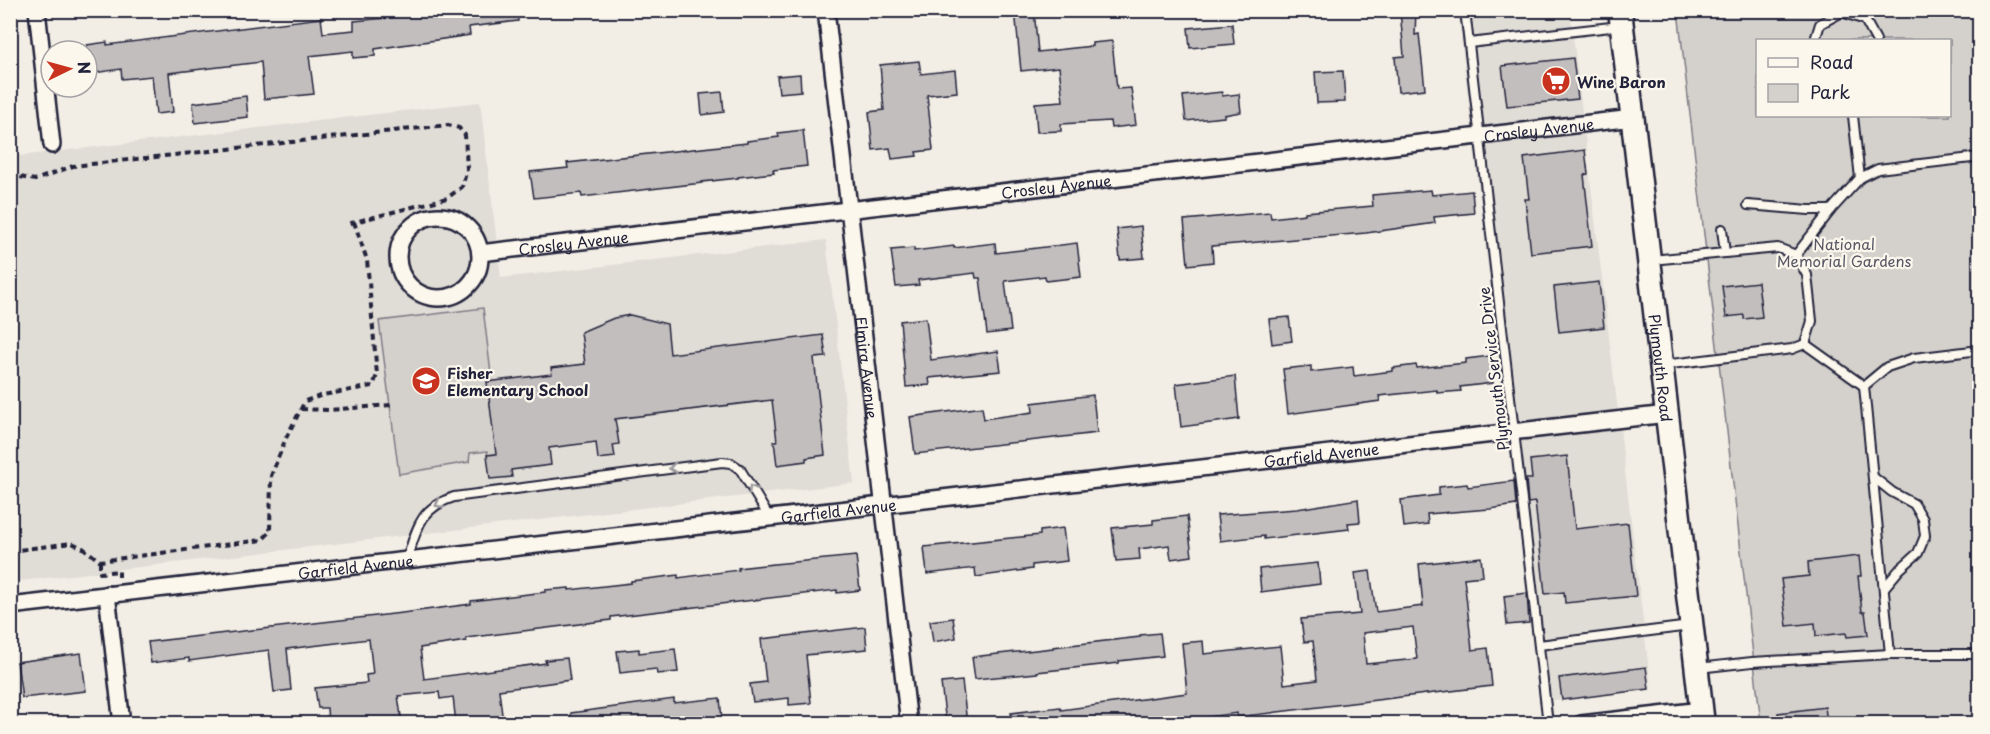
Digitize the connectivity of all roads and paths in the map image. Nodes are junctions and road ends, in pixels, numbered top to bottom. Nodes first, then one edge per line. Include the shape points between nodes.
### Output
1 (37, 10) edge
2 (826, 10) edge
3 (1465, 10) edge
4 (1841, 11) edge
5 (1621, 18) edge
6 (1815, 39) edge
7 (1875, 39) edge
8 (1469, 43) junction
9 (1852, 117) edge
10 (1633, 118) junction
11 (1480, 135) junction
12 (52, 145) dead end
13 (1980, 157) edge
14 (10, 175) edge
15 (1860, 178) junction
16 (1748, 205) dead end
17 (848, 209) junction
18 (1831, 210) junction
19 (354, 222) junction
20 (347, 224) dead end
21 (1722, 229) dead end
22 (480, 253) junction
23 (1725, 253) junction
24 (1796, 255) junction
25 (1649, 261) junction
26 (1805, 344) junction
27 (1980, 350) edge
28 (1661, 365) junction
29 (1864, 386) junction
30 (391, 405) dead end
31 (301, 410) junction
32 (1667, 414) junction
33 (1514, 431) junction
34 (1873, 477) junction
35 (883, 505) junction
36 (769, 517) junction
37 (10, 551) edge
38 (407, 559) junction
39 (100, 561) junction
40 (120, 582) dead end
41 (1884, 588) junction
42 (107, 594) junction
43 (10, 606) edge
44 (1692, 626) junction
45 (1539, 645) junction
46 (1890, 654) junction
47 (1980, 654) edge
48 (1697, 668) junction
49 (1702, 717) edge
50 (122, 723) edge
51 (909, 723) edge
52 (1548, 723) edge
53 (1581, 723) edge

1 - 12 street
2 - 17 street, Elmira Avenue
3 - 8 lane, Plymouth Service Drive
4 - 6 lane via 1820,24
4 - 7 lane via 1865,20
5 - 8 lane
5 - 10 main road, Plymouth Road
8 - 11 lane, Plymouth Service Drive
9 - 15 lane
10 - 11 street, Crosley Avenue
10 - 25 main road, Plymouth Road
11 - 17 street, Crosley Avenue
11 - 33 lane, Plymouth Service Drive
13 - 15 lane via 1878,169
14 - 19 path via 35,180 72,166 448,124 465,135 467,169 462,187 447,198
15 - 18 lane
16 - 18 lane
17 - 22 street, Crosley Avenue
17 - 35 street, Elmira Avenue
18 - 24 lane
19 - 20 path
19 - 31 path via 368,260 377,375 373,386 322,395 305,402
21 - 23 lane
22 - 22 street via 476,239 456,219 429,216 405,232 397,259 407,285 419,294 446,298 460,293 480,274
23 - 24 lane via 1778,248
23 - 25 lane
24 - 26 lane via 1807,274 1812,321
25 - 28 main road, Plymouth Road
26 - 28 lane via 1792,349
26 - 29 lane
27 - 29 lane via 1914,358 1887,367
28 - 32 main road, Plymouth Road
29 - 34 lane
30 - 31 path
31 - 39 path via 271,476 270,532 262,540
32 - 33 street, Garfield Avenue
32 - 44 main road, Plymouth Road
33 - 35 street, Garfield Avenue
33 - 45 lane, Plymouth Service Drive
34 - 41 lane
34 - 41 lane via 1914,504 1923,519 1925,536 1918,553
35 - 36 street, Garfield Avenue
35 - 51 street, Elmira Avenue
36 - 38 street, Garfield Avenue
36 -> 38 lane via 740,469 722,462 454,497 427,511
37 - 39 path via 72,543
38 - 42 street, Garfield Avenue
39 - 40 path via 100,573 118,572
41 - 46 lane
42 - 43 street, Garfield Avenue
42 - 50 street
44 - 45 lane
44 - 48 main road, Plymouth Road
45 - 52 lane, Plymouth Service Drive
46 - 47 lane
46 - 48 lane
48 - 49 main road, Plymouth Road
49 - 53 street

